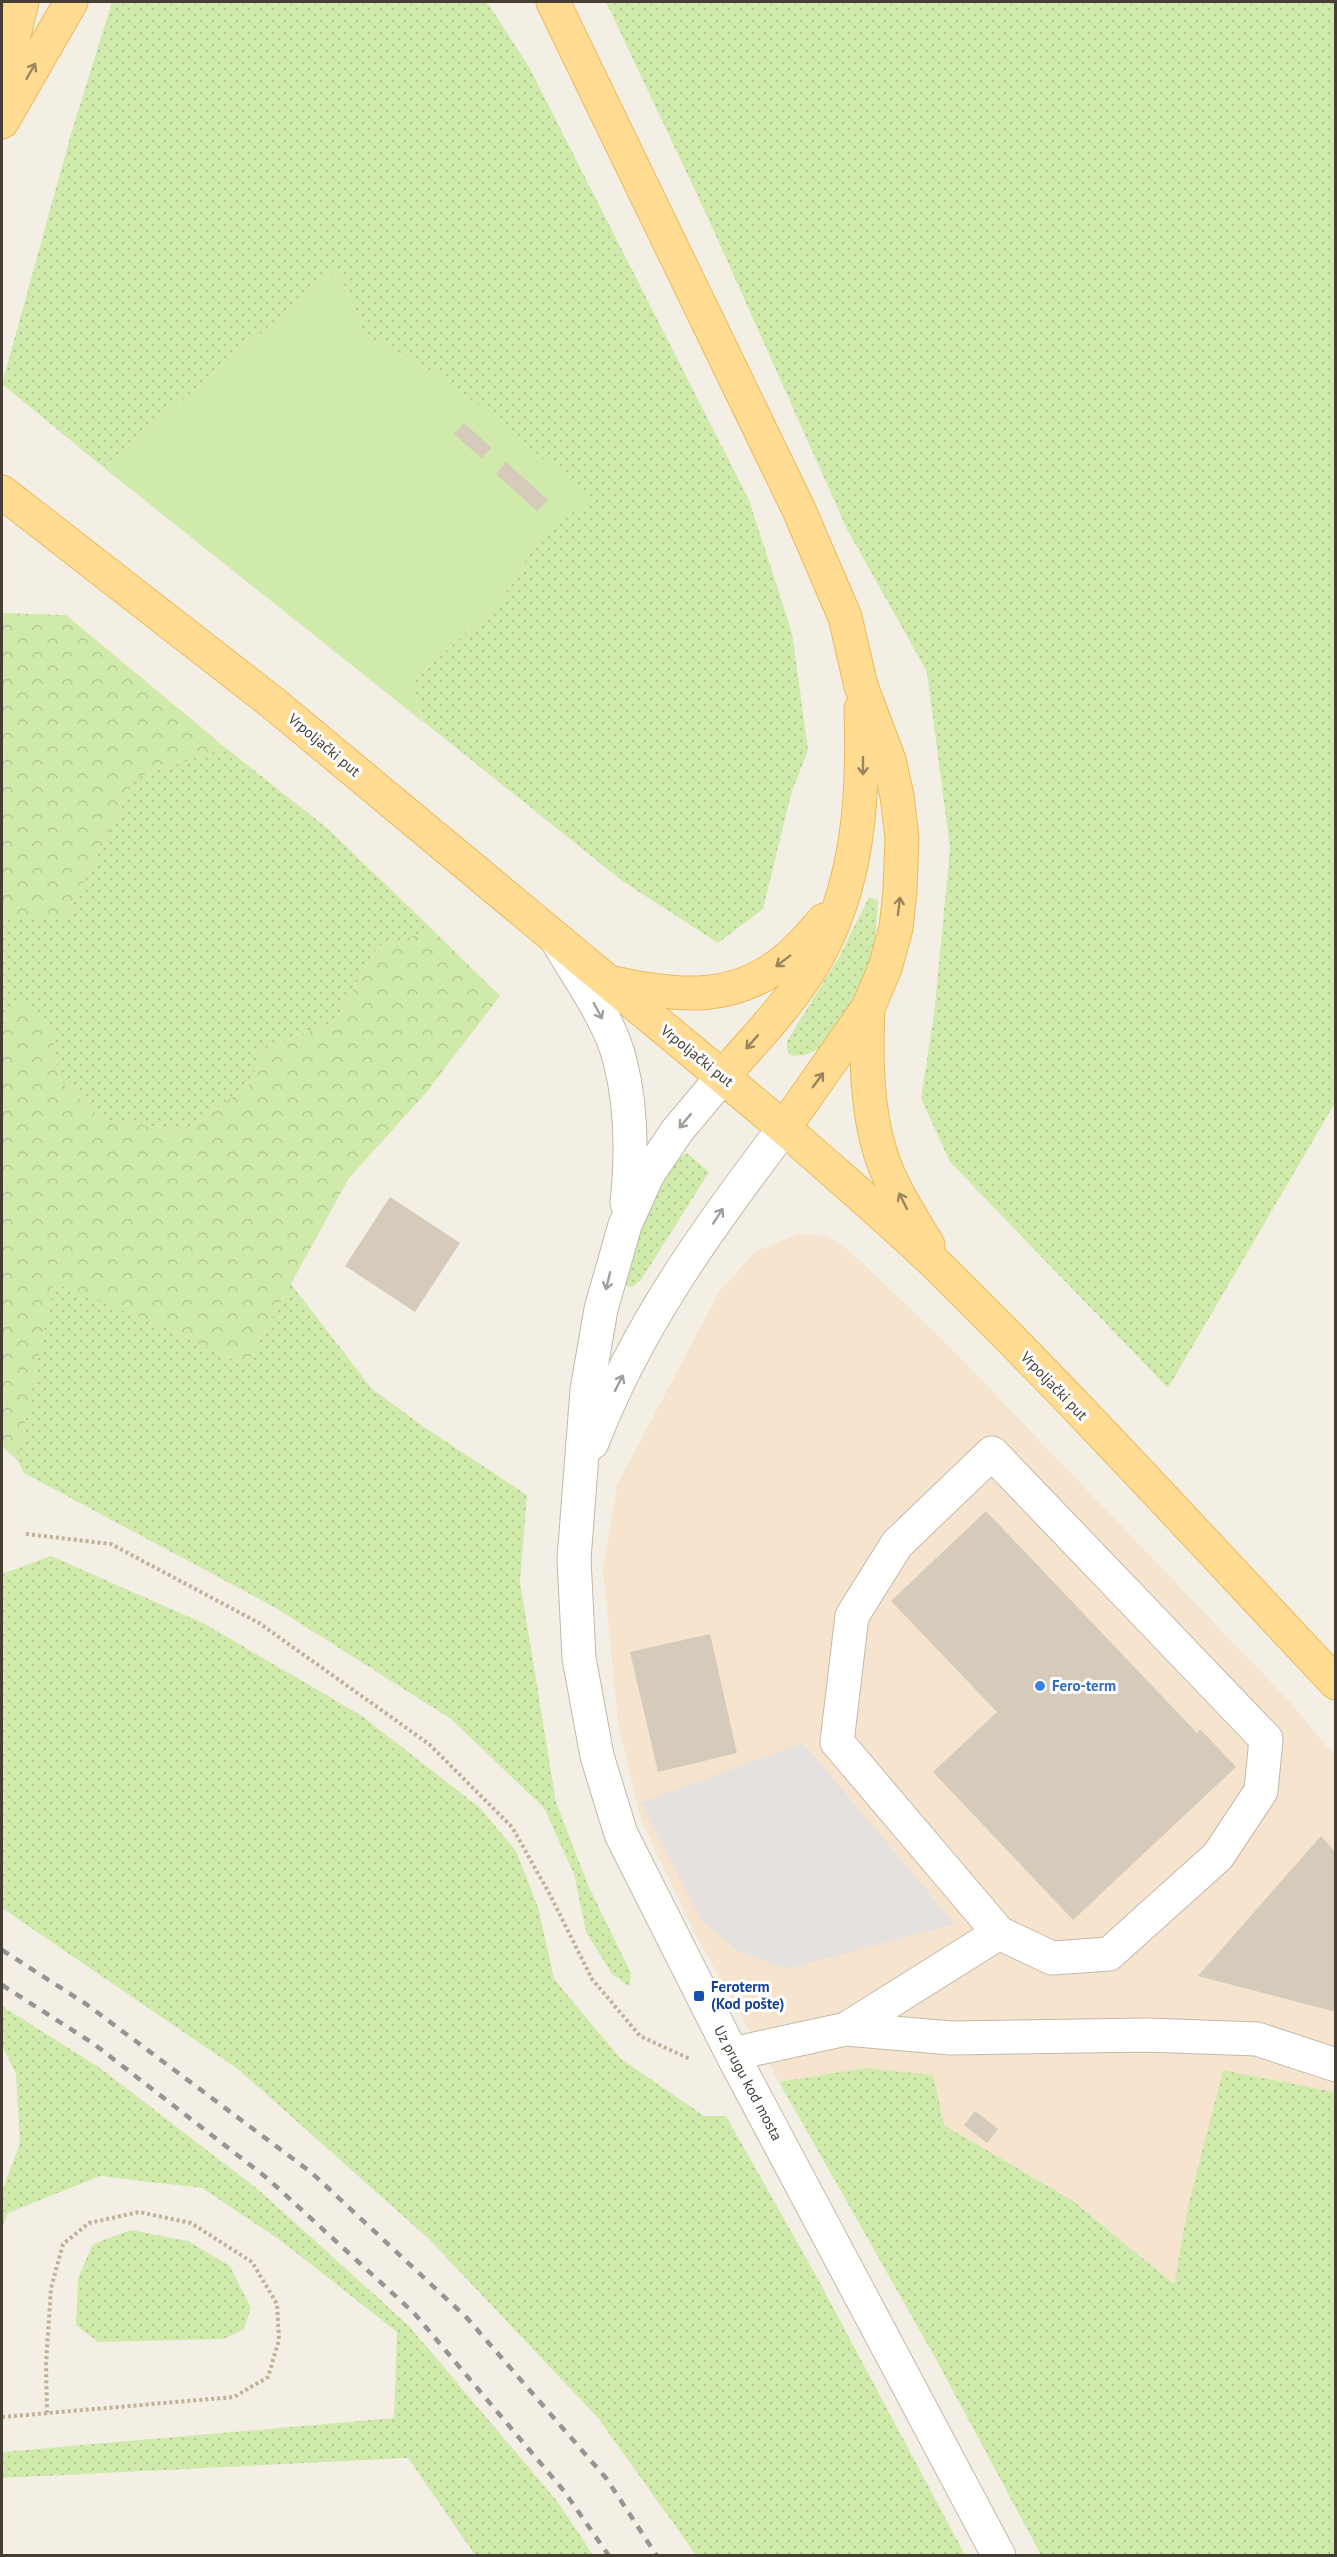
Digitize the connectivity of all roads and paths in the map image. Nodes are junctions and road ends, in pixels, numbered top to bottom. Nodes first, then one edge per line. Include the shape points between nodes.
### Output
1 (22, 2) edge
2 (71, 2) edge
3 (553, 2) edge
4 (1331, 2) edge
5 (1335, 3) edge
6 (2, 84) edge
7 (2, 122) edge
8 (2, 492) edge
9 (861, 686) junction
10 (839, 905) junction
11 (558, 942) junction
12 (606, 981) junction
13 (868, 1008) junction
14 (723, 1076) junction
15 (784, 1128) junction
16 (625, 1225) junction
17 (942, 1270) junction
18 (580, 1476) junction
19 (26, 1534) dead end
20 (1335, 1683) edge
21 (999, 1933) junction
22 (846, 2029) junction
23 (732, 2054) junction
24 (1335, 2065) edge
25 (46, 2414) junction
26 (2, 2417) edge
27 (999, 2556) edge

1 - 6 main road
7 -> 2 main road
3 - 9 main road via 800,510 845,617
4 - 5 path
8 - 11 main road, Vrpoljački put via 273,703
9 -> 10 main road via 863,770 858,828
13 -> 9 main road via 896,928 902,838 889,760
10 -> 12 main road via 789,957 762,977 735,988 697,994 666,993
10 -> 14 main road via 812,967
11 - 12 main road, Vrpoljački put
11 -> 16 street via 600,1014 620,1059 629,1114 631,1162
12 - 14 main road, Vrpoljački put
15 -> 13 main road
17 -> 13 main road via 881,1155 870,1096
14 - 15 main road, Vrpoljački put
14 -> 16 street via 677,1131 648,1174
15 - 17 main road, Vrpoljački put
18 -> 15 street via 603,1414 642,1337 725,1205
16 -> 18 street, Uz prugu kod mosta via 601,1309 587,1390
17 - 20 main road, Vrpoljački put
18 - 23 street, Uz prugu kod mosta via 574,1559 579,1658 597,1756 621,1834
19 - 23 path via 111,1544 259,1623 429,1744 512,1827 592,1979 640,2037 691,2060
21 - 21 street via 837,1742 852,1616 897,1544 992,1453 1266,1739 1262,1791 1218,1856 1109,1954 1052,1958
21 - 22 street
22 - 23 street
22 - 24 street via 951,2038 1147,2035 1257,2039
23 - 27 street, Uz prugu kod mosta
25 - 25 path via 234,2397 268,2377 279,2340 277,2304 252,2262 191,2223 139,2212 88,2223 63,2244 51,2288
25 - 26 path

